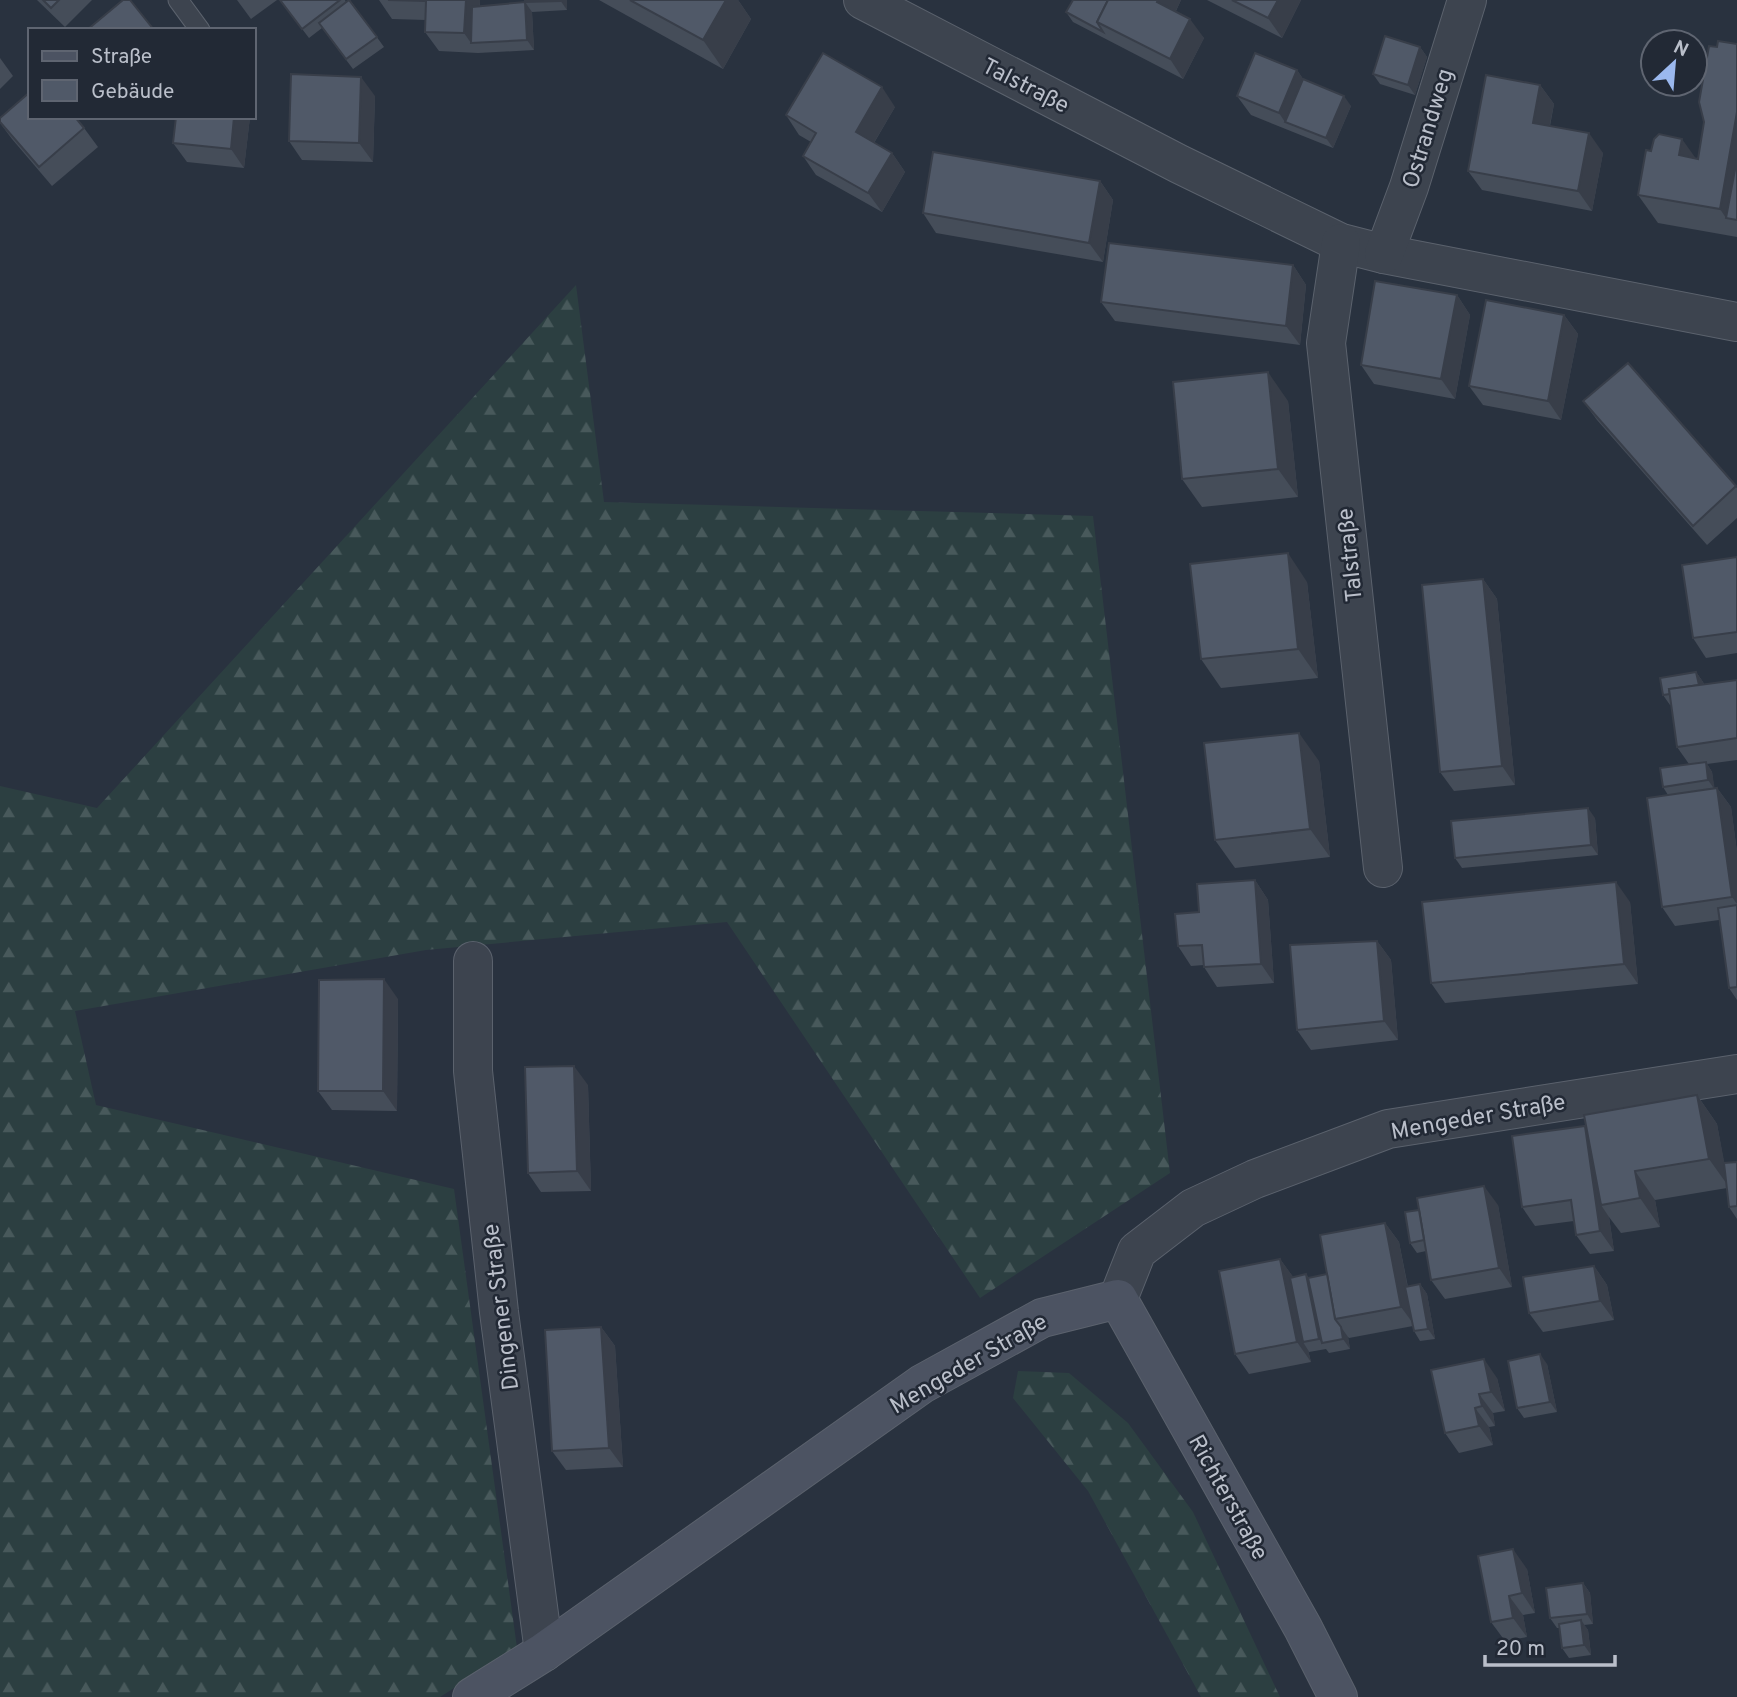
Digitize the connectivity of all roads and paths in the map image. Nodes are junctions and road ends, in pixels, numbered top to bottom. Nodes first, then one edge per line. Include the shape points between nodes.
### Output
1 (178, 0) edge
2 (863, 0) edge
3 (1467, 0) edge
4 (199, 28) edge
5 (1341, 243) junction
6 (1384, 254) junction
7 (1737, 322) edge
8 (1383, 868) dead end
9 (473, 961) dead end
10 (1737, 1074) edge
11 (1118, 1299) junction
12 (544, 1652) junction
13 (472, 1697) edge
14 (1338, 1697) edge

1 - 4 lane
2 - 5 street, Talstraße
3 - 6 street, Ostrandweg
5 - 6 street, Talstraße
5 - 8 street, Talstraße via 1326,343
6 - 7 street, Talstraße
9 - 12 street, Dingener Straße via 473,1070
10 - 11 street, Mengeder Straße via 1388,1129 1255,1179 1193,1208 1137,1251
11 - 12 street, Mengeder Straße via 1042,1318 922,1384
11 - 14 street, Richterstraße
12 - 13 street, Mengeder Straße

